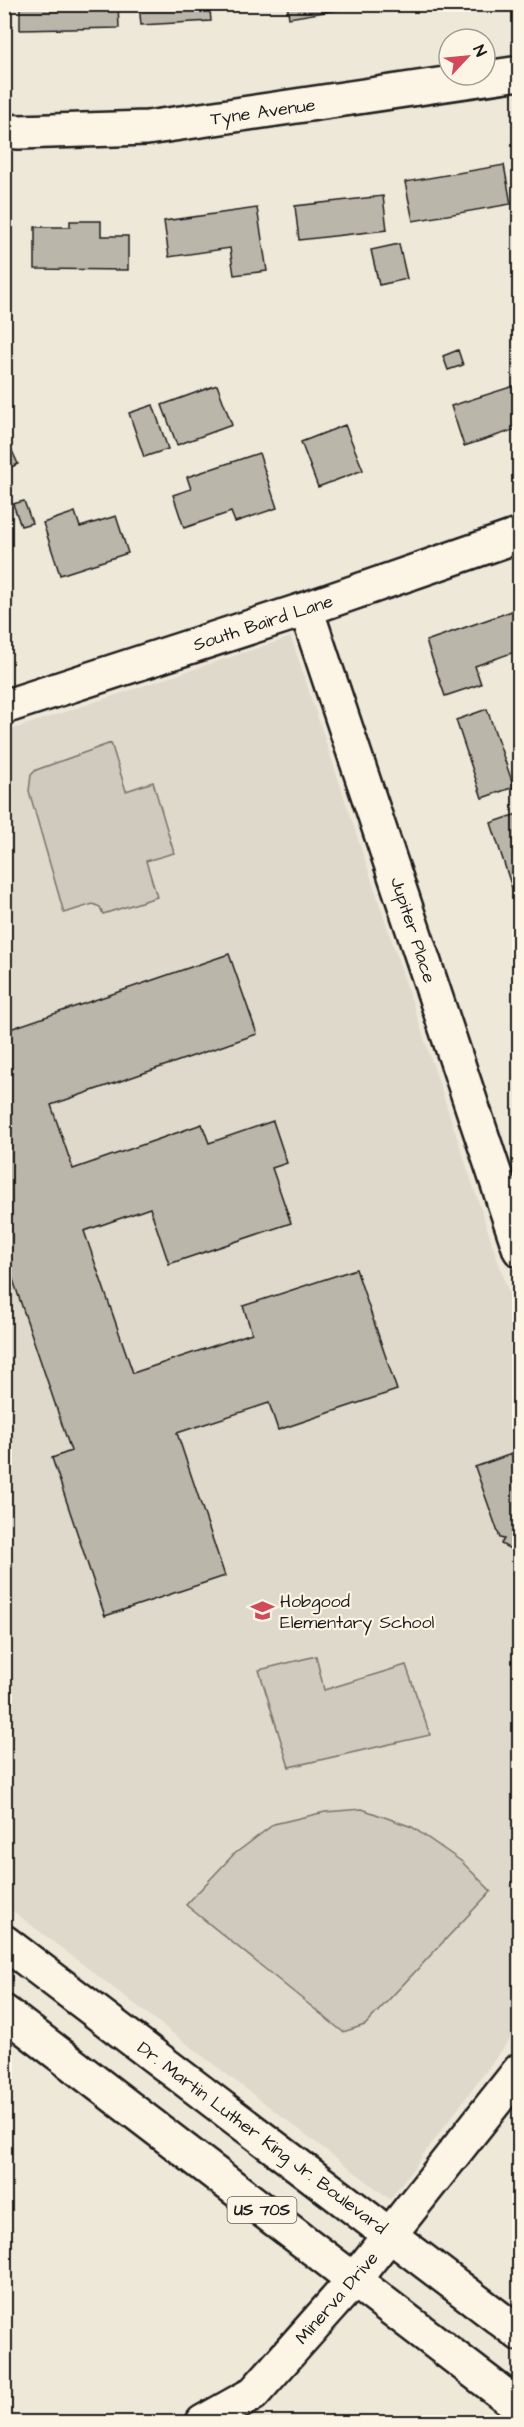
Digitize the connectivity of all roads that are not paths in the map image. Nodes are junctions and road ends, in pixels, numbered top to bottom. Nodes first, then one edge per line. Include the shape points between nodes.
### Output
1 (519, 73) edge
2 (4, 130) edge
3 (519, 535) edge
4 (306, 609) junction
5 (4, 707) edge
6 (519, 1250) edge
7 (4, 1942) edge
8 (4, 2012) edge
9 (519, 2070) edge
10 (390, 2235) junction
11 (353, 2281) junction
12 (519, 2334) edge
13 (519, 2407) edge
14 (203, 2422) edge

1 - 2 street, Tyne Avenue via 147,128
3 - 4 street, South Baird Lane
4 - 5 street, South Baird Lane
4 - 6 street, Jupiter Place
7 - 10 street, Dr. Martin Luther King Jr. Boulevard / US 70S
8 - 11 street, US 70S
9 - 10 street, Minerva Drive
10 - 11 street, Minerva Drive
10 - 12 street, Dr. Martin Luther King Jr. Boulevard / US 70S
11 - 13 street, US 70S
11 - 14 street, Minerva Drive via 253,2394

